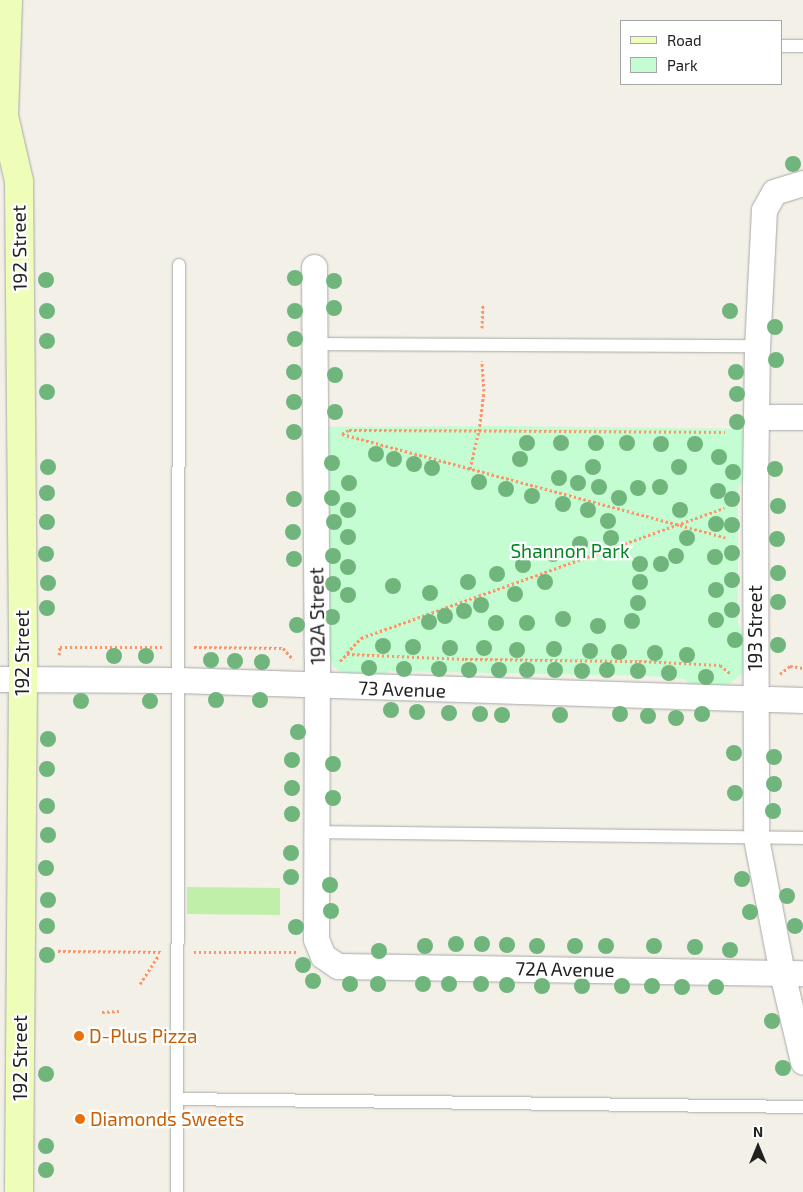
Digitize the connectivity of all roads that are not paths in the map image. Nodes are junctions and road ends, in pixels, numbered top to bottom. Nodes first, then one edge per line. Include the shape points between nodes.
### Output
1 (8, 0) edge
2 (783, 46) edge
3 (803, 46) edge
4 (2, 126) edge
5 (803, 183) edge
6 (179, 265) dead end
7 (314, 267) dead end
8 (315, 344) junction
9 (757, 346) junction
10 (756, 417) junction
11 (803, 417) edge
12 (11, 679) edge
13 (178, 680) junction
14 (317, 686) junction
15 (755, 699) junction
16 (803, 700) edge
17 (316, 832) junction
18 (756, 838) junction
19 (803, 838) edge
20 (329, 962) joint
21 (793, 973) edge
22 (803, 1062) edge
23 (177, 1099) junction
24 (803, 1107) edge
25 (19, 1192) edge
26 (177, 1192) edge

1 - 4 main road, 192 Street
2 - 3 lane
4 - 12 main road, 192 Street via 18,181
5 - 9 street, 193 Street via 774,192 764,210
6 - 13 lane
7 - 8 street, 192A Street
8 - 9 lane
8 - 14 street, 192A Street
9 - 10 street, 193 Street
10 - 11 street
10 - 15 street, 193 Street
12 - 13 street, 73 Avenue
12 - 25 main road, 192 Street
13 - 14 street, 73 Avenue
13 - 23 lane
14 - 15 street, 73 Avenue
14 - 17 street, 192A Street
15 - 16 street, 73 Avenue
15 - 18 street, 193 Street
17 - 18 lane
17 - 20 street, 192A Street via 316,939
18 - 19 lane
18 - 21 street, 193 Street
20 - 21 street, 72A Avenue via 338,966
21 - 22 street, 193 Street
23 - 24 lane
23 - 26 lane

